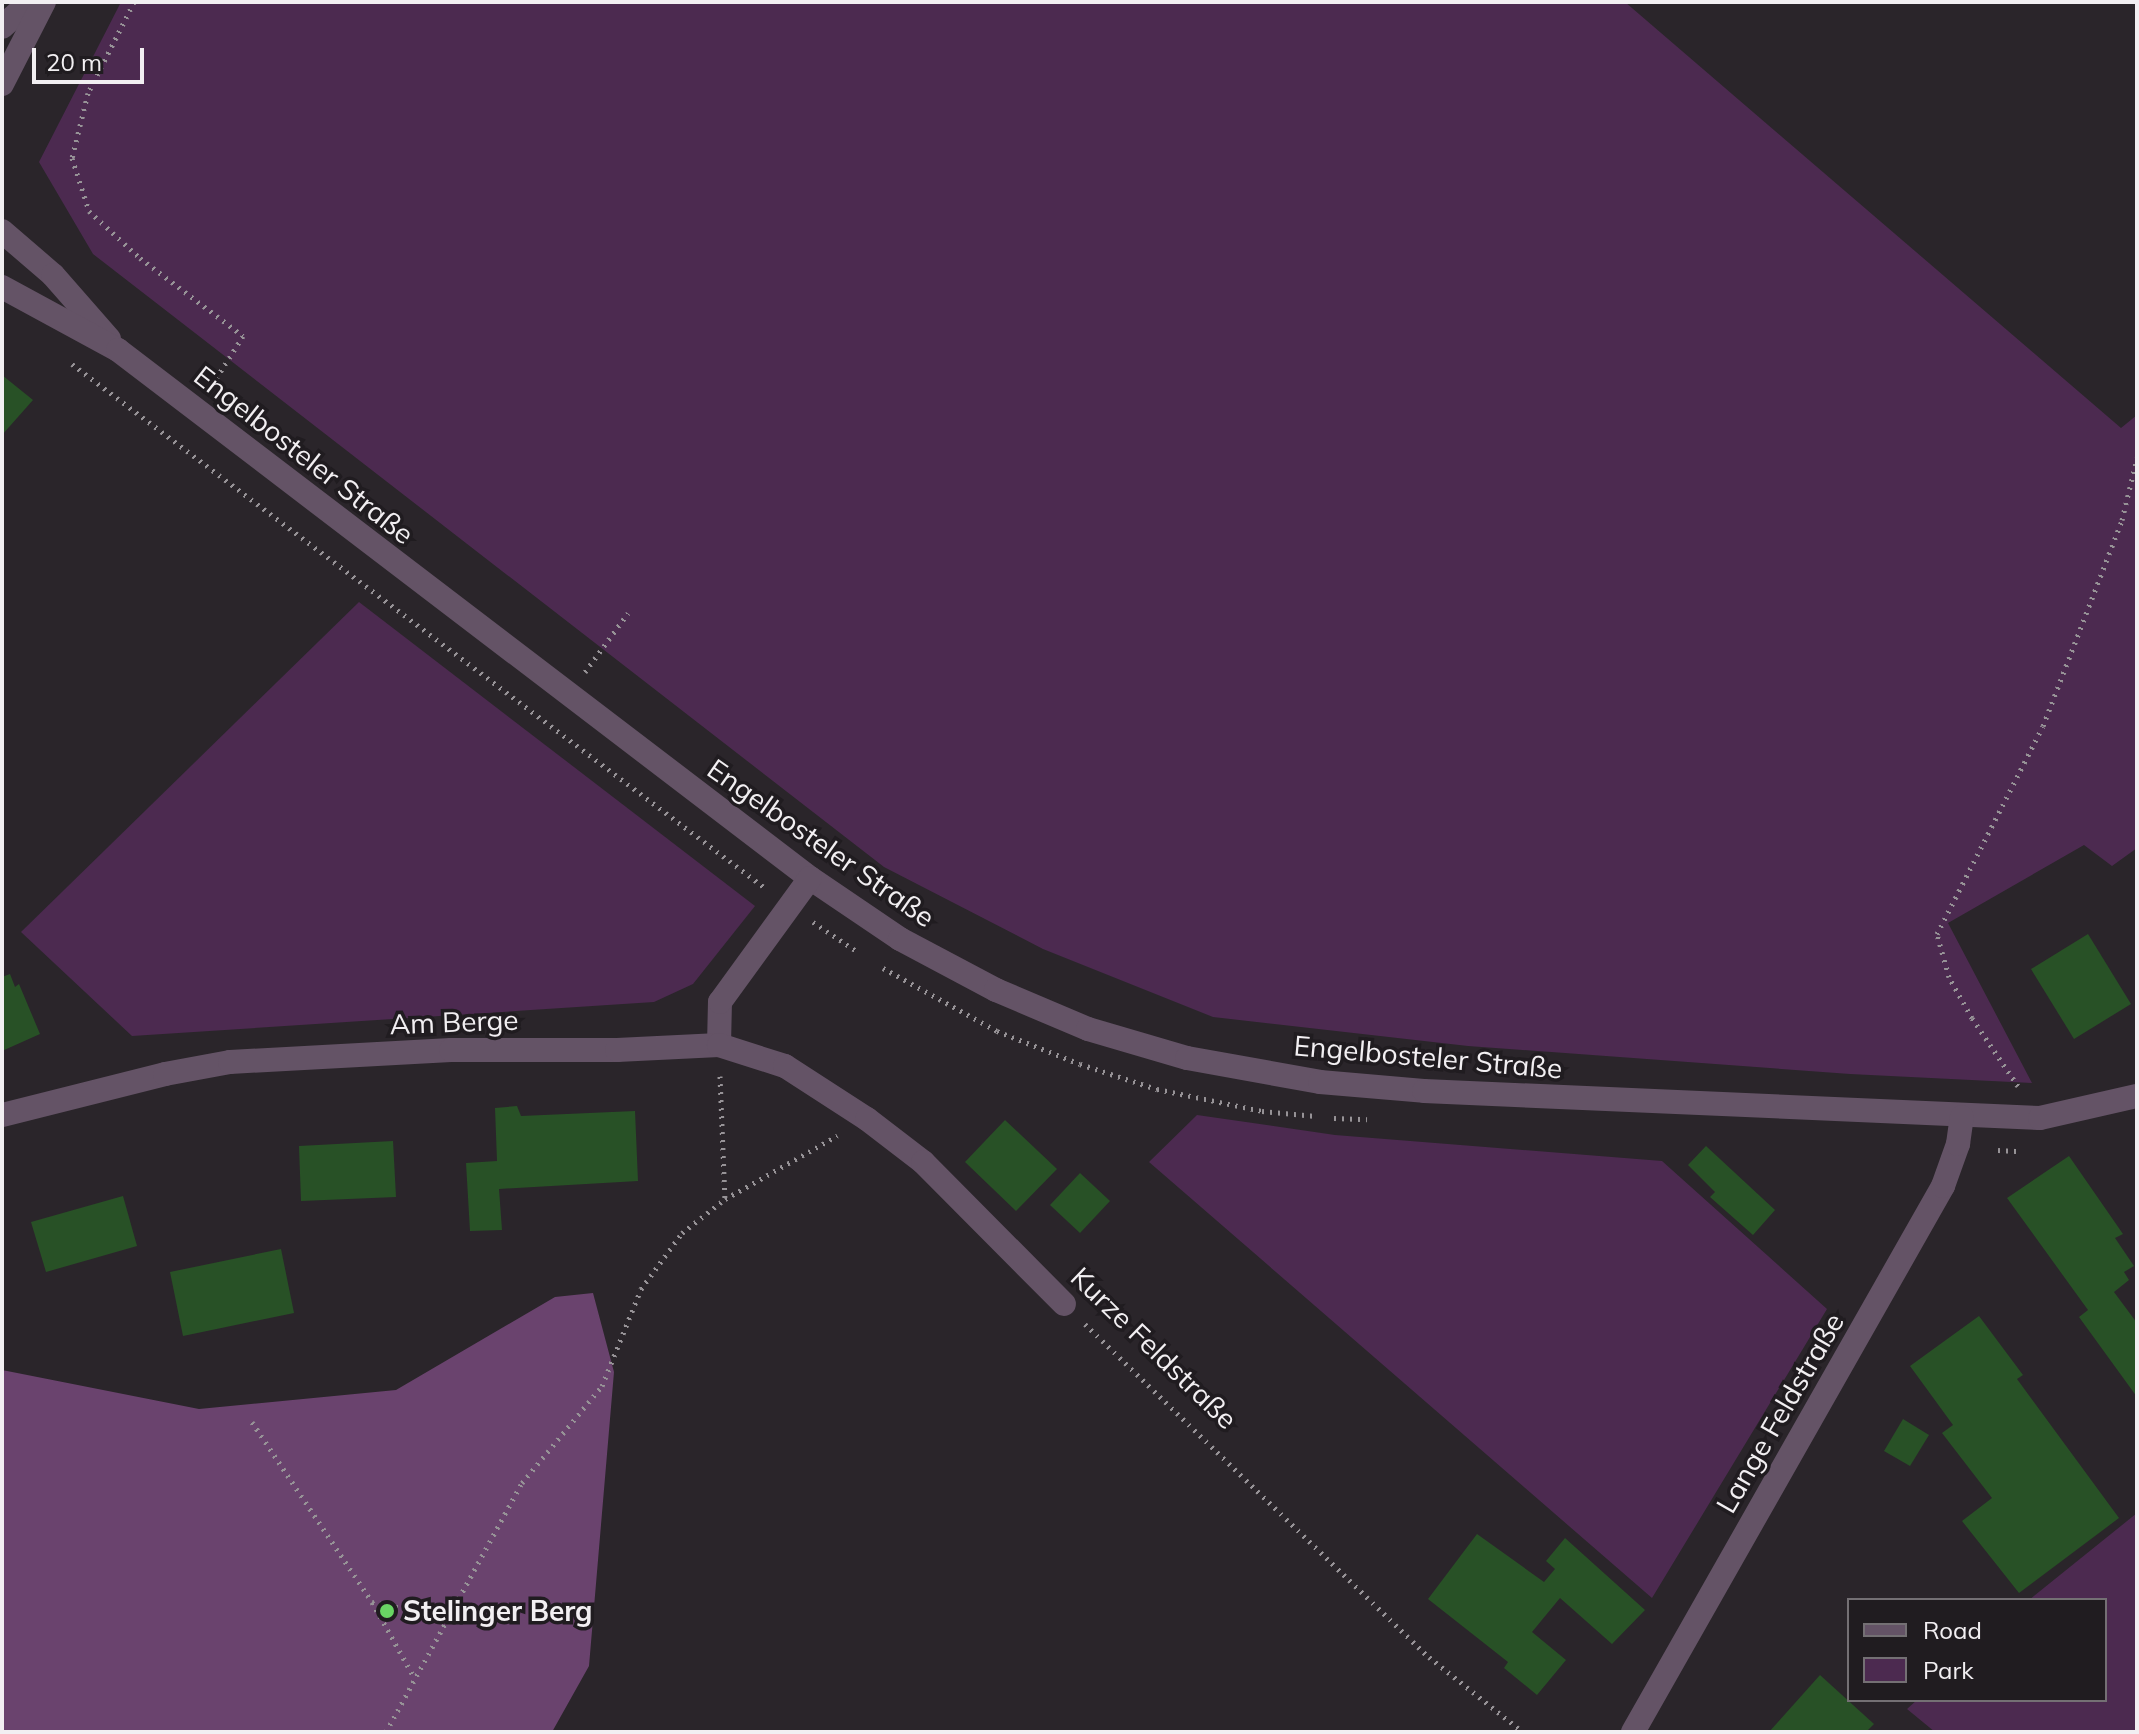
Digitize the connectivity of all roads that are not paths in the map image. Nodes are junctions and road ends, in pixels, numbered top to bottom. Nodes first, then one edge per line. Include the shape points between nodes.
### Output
1 (30, 2) edge
2 (44, 2) edge
3 (2, 27) edge
4 (2, 84) edge
5 (2, 231) edge
6 (2, 287) edge
7 (118, 350) junction
8 (810, 878) junction
9 (719, 1045) junction
10 (2137, 1096) edge
11 (2, 1115) edge
12 (1962, 1117) junction
13 (1064, 1304) road end
14 (1633, 1732) edge

1 - 3 street
2 - 4 street
5 - 7 street, Engelbosteler Straße via 53,275
6 - 7 street, Engelbosteler Straße
7 - 8 street, Engelbosteler Straße
8 - 9 street via 720,1002
8 - 12 street, Engelbosteler Straße via 900,939 996,990 1088,1029 1187,1058 1320,1082 1424,1091
9 - 11 street, Am Berge via 451,1050 230,1062
9 - 13 street, Kurze Feldstraße via 785,1066 867,1119 923,1162
10 - 12 street, Engelbosteler Straße via 2040,1118
12 - 14 street, Lange Feldstraße via 1943,1186

